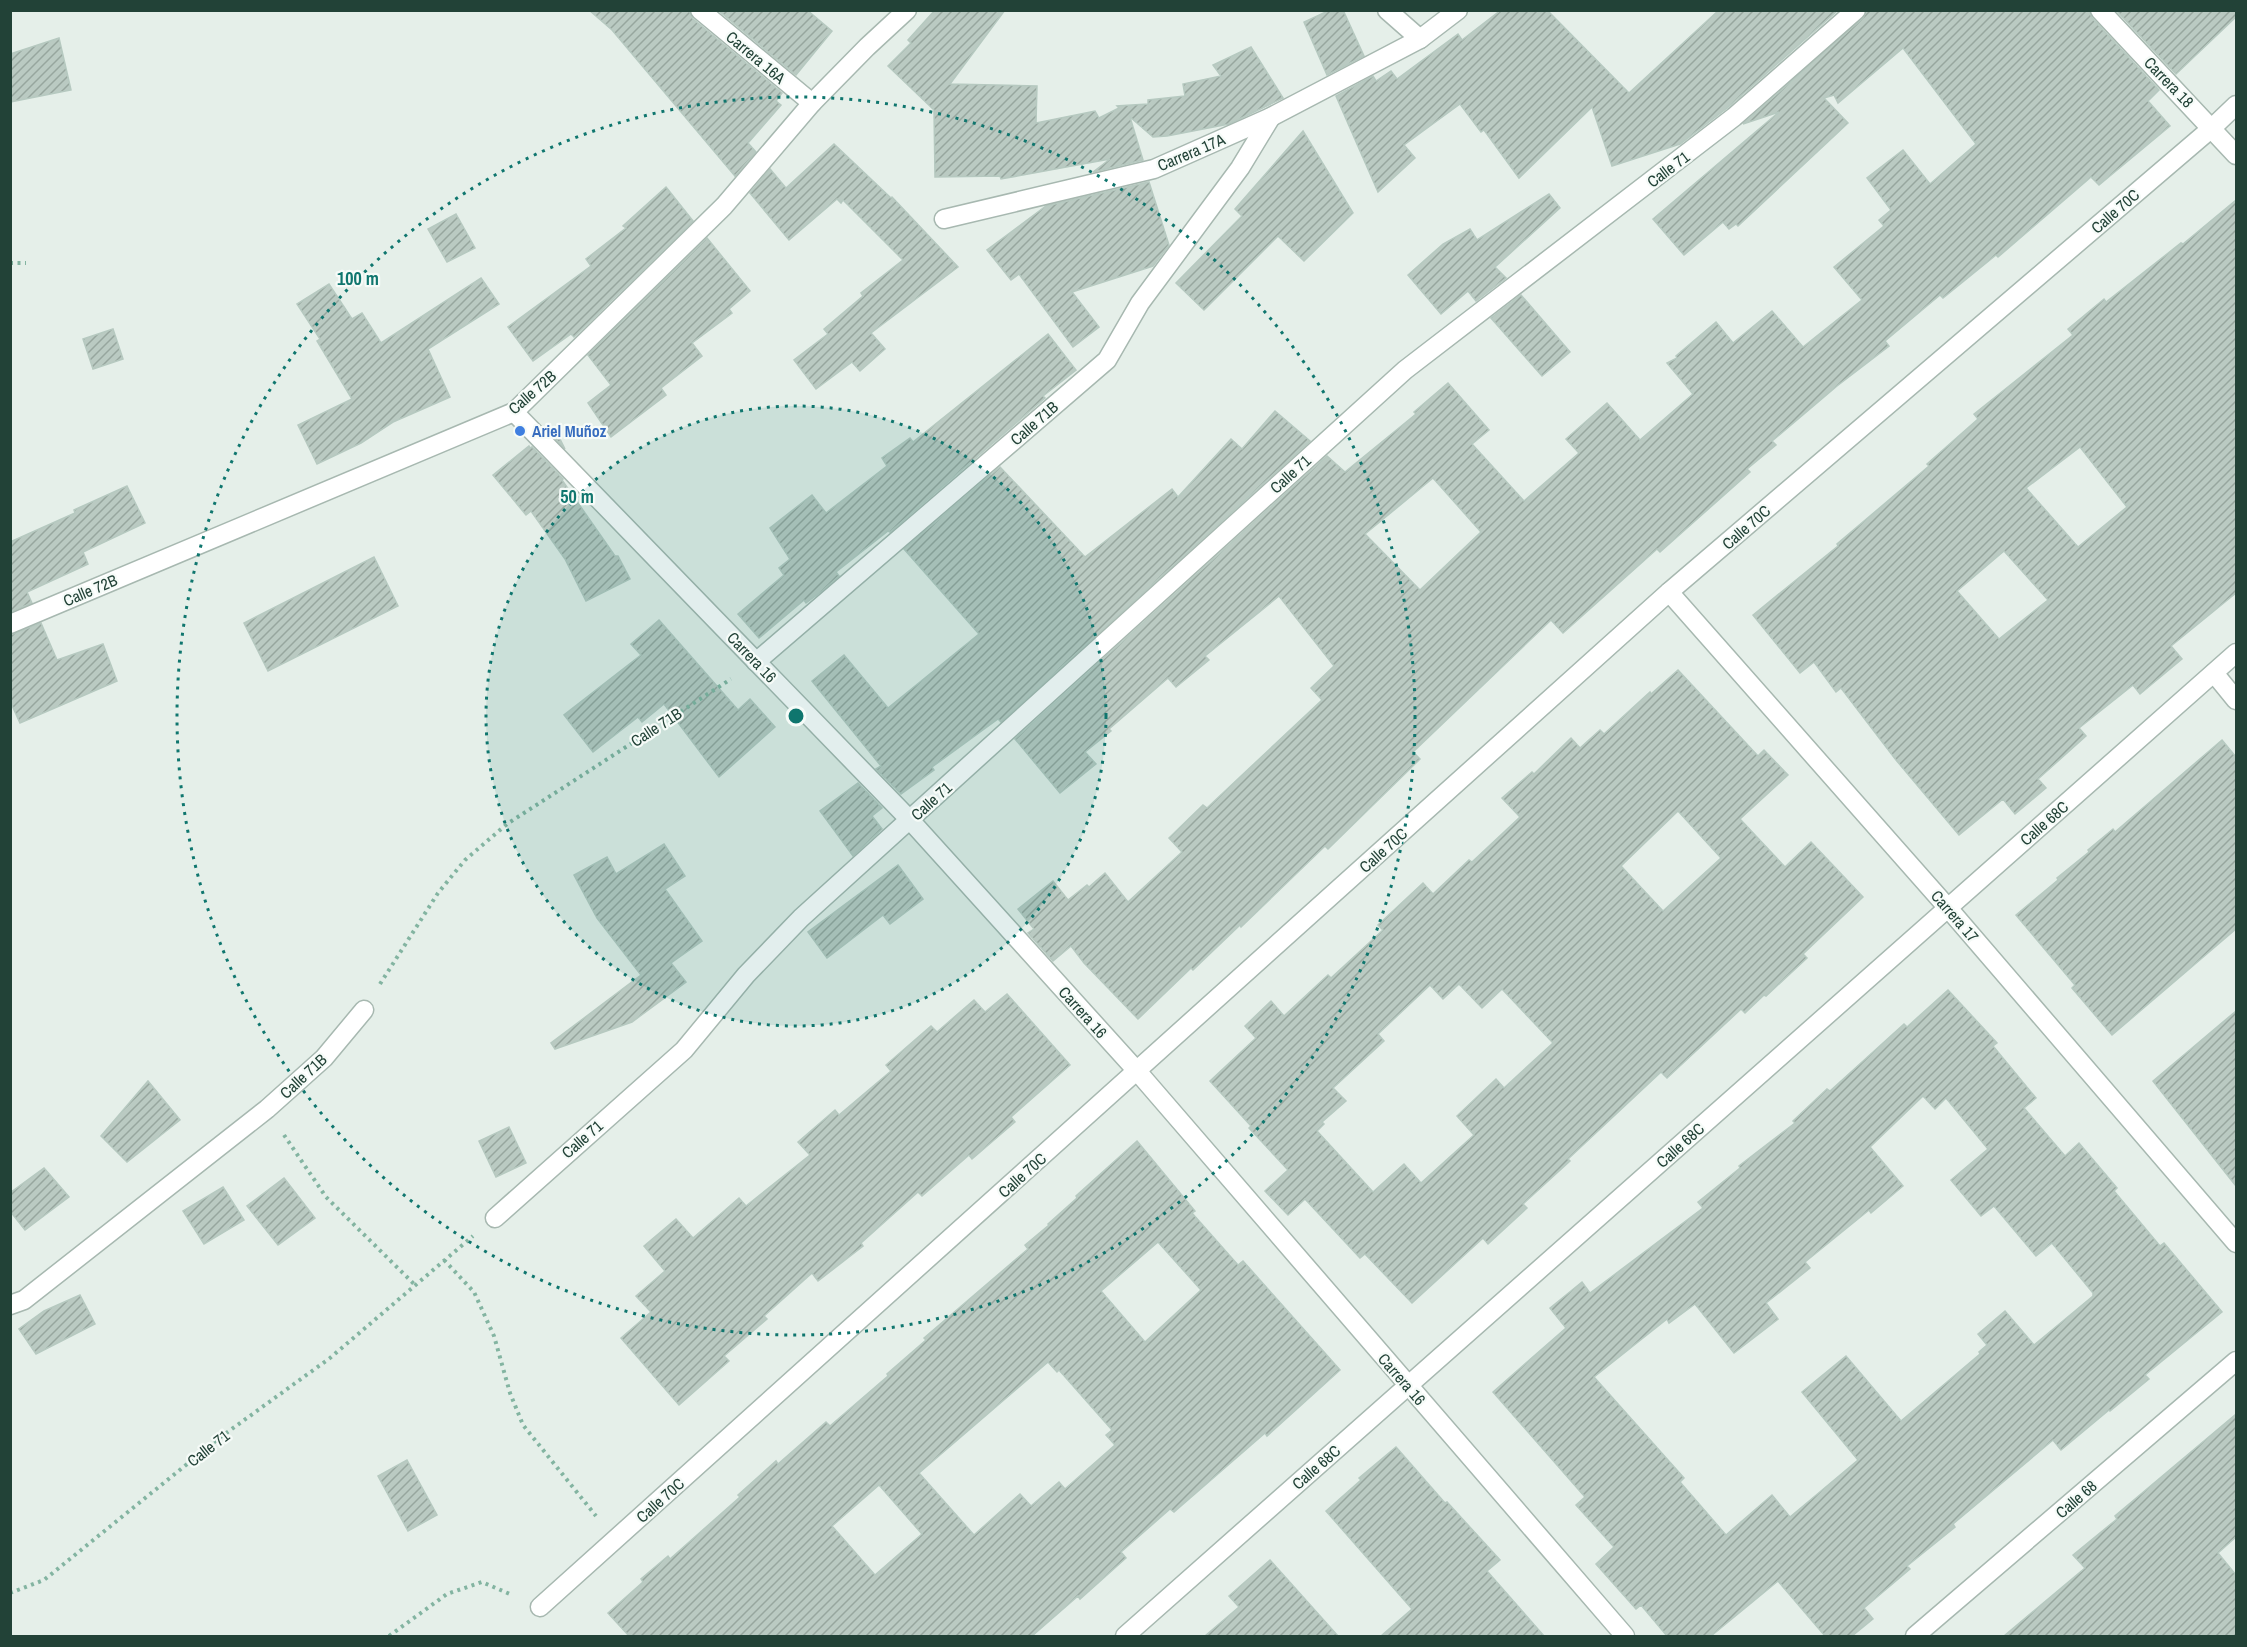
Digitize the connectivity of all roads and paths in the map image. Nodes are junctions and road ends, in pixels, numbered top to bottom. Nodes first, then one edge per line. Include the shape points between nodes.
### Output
1 (700, 10) edge
2 (907, 10) edge
3 (1387, 10) edge
4 (1458, 10) edge
5 (1856, 10) edge
6 (2100, 10) edge
7 (1420, 39) junction
8 (812, 103) junction
9 (2236, 105) edge
10 (1271, 117) junction
11 (2213, 128) junction
12 (2236, 154) edge
13 (944, 219) dead end
14 (10, 263) edge
15 (26, 263) dead end
16 (514, 412) junction
17 (1669, 592) junction
18 (10, 624) edge
19 (2236, 653) edge
20 (756, 662) junction
21 (2214, 674) junction
22 (2236, 700) edge
23 (910, 820) junction
24 (1948, 908) junction
25 (364, 1010) joint
26 (1137, 1071) junction
27 (267, 1109) junction
28 (495, 1218) joint
29 (2236, 1243) edge
30 (444, 1260) junction
31 (415, 1285) junction
32 (10, 1305) edge
33 (2236, 1361) edge
34 (1408, 1386) junction
35 (615, 1540) junction
36 (10, 1593) edge
37 (540, 1607) joint
38 (389, 1636) edge
39 (1125, 1636) edge
40 (1625, 1636) edge
41 (1915, 1636) edge

1 - 8 street, Carrera 16A
2 - 8 street, Calle 72B
3 - 7 street
4 - 7 street, Carrera 17A
5 - 23 street, Calle 71 via 1734,117 1405,370
6 - 11 street, Carrera 18
7 - 10 street, Carrera 17A
8 - 16 street, Calle 72B via 724,206
9 - 11 street, Calle 70C
10 - 13 street, Carrera 17A via 1154,169
10 - 20 street, Calle 71B via 1240,168 1140,303 1107,360
11 - 12 street, Carrera 18
11 - 17 street, Calle 70C
14 - 15 path
16 - 18 street, Calle 72B
16 - 20 street, Carrera 16
17 - 24 street, Carrera 17
17 - 26 street, Calle 70C
19 - 21 street, Calle 68C
20 - 23 street, Carrera 16
20 - 25 path, Calle 71B via 507,824 465,860 438,893
21 - 22 street
21 - 24 street, Calle 68C
23 - 26 street, Carrera 16
23 - 28 street, Calle 71 via 801,918 684,1050
24 - 29 street, Carrera 17
24 - 34 street, Calle 68C
25 - 27 street, Calle 71B via 324,1058
26 - 34 street, Carrera 16
26 - 35 street, Calle 70C
27 - 31 path via 326,1197
27 - 32 street, Calle 71B via 24,1300
28 - 30 path, Calle 71
30 - 31 path, Calle 71
30 - 35 path via 474,1292 494,1336 523,1425
31 - 36 path, Calle 71 via 330,1358 218,1440 44,1580
33 - 41 street, Calle 68
34 - 39 street, Calle 68C
34 - 40 street, Carrera 16
35 - 37 street, Calle 70C
37 - 38 path via 482,1582 447,1594

